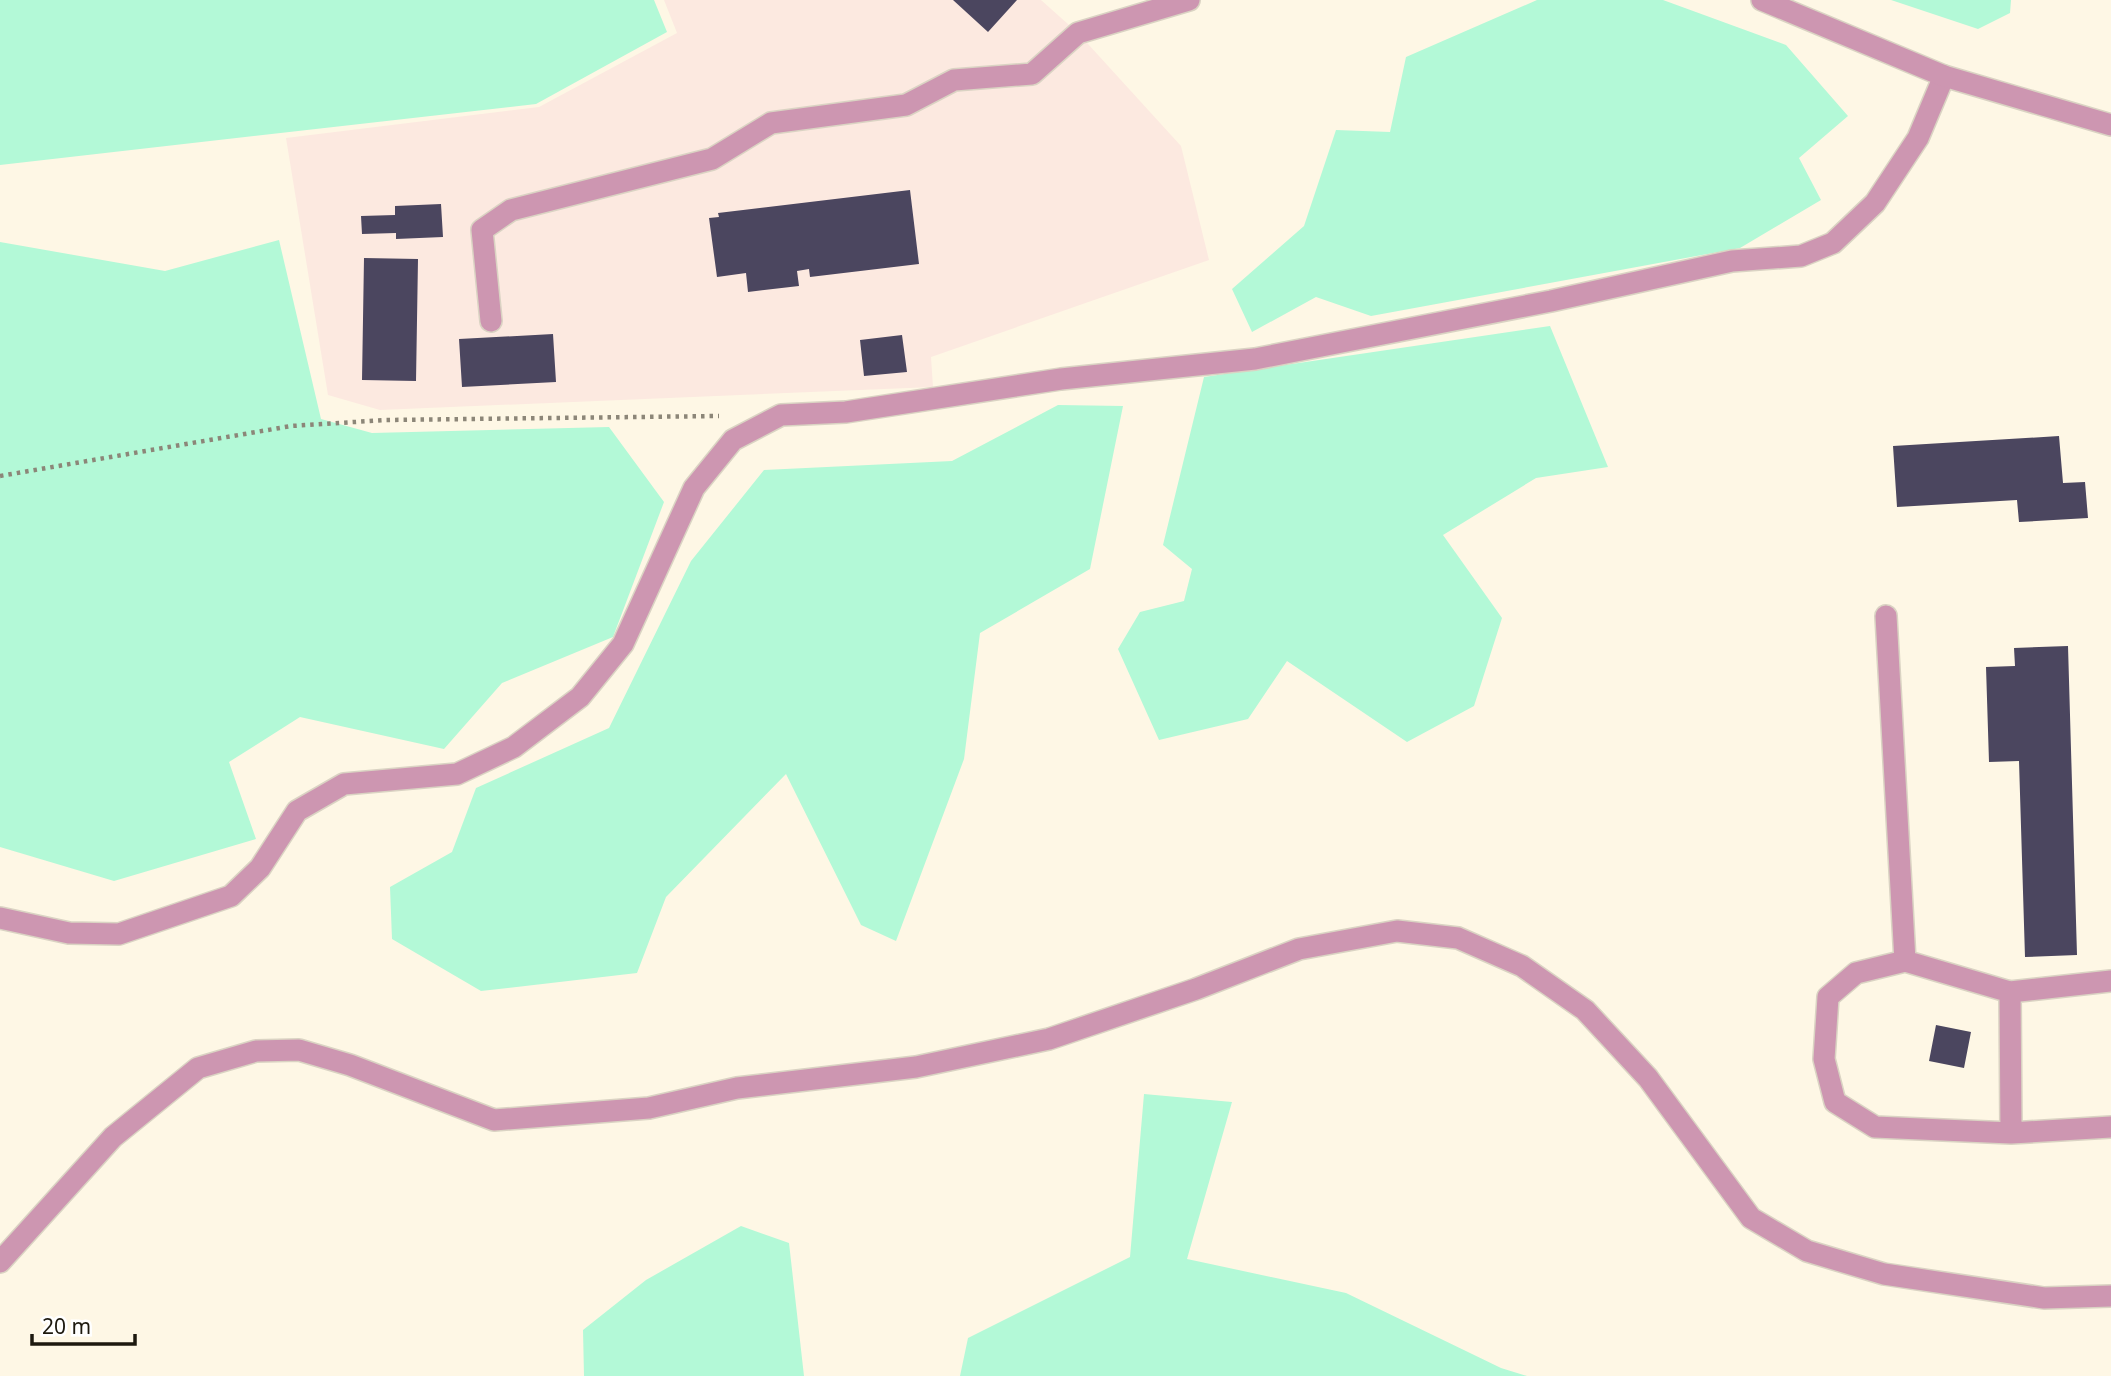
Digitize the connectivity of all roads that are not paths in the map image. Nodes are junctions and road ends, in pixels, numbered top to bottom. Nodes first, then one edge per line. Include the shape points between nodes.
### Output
1 (1189, 0) edge
2 (1762, 0) edge
3 (1944, 76) junction
4 (2111, 125) edge
5 (491, 321) dead end
6 (1886, 616) dead end
7 (0, 918) edge
8 (1905, 961) junction
9 (2111, 981) edge
10 (2010, 992) junction
11 (2111, 1127) edge
12 (2011, 1133) junction
13 (0, 1262) edge
14 (2111, 1296) edge

1 - 5 street via 1078,33 1032,74 954,80 906,104 771,123 712,159 511,210 482,230
2 - 3 street
3 - 4 street
3 - 7 street via 1918,138 1875,203 1833,243 1801,256 1732,261 1255,359 1061,379 846,412 781,415 733,440 694,488 623,644 580,698 514,747 457,774 344,784 297,811 260,868 231,896 119,934 69,933
6 - 8 street
8 - 10 street
8 - 12 street via 1856,973 1828,998 1824,1059 1835,1102 1875,1126
9 - 10 street
10 - 12 street
11 - 12 street
13 - 14 street via 113,1137 198,1068 256,1051 299,1050 494,1120 649,1108 737,1088 916,1067 1049,1039 1299,949 1397,931 1458,938 1522,966 1586,1010 1648,1078 1751,1218 1807,1251 1884,1274 2044,1298

